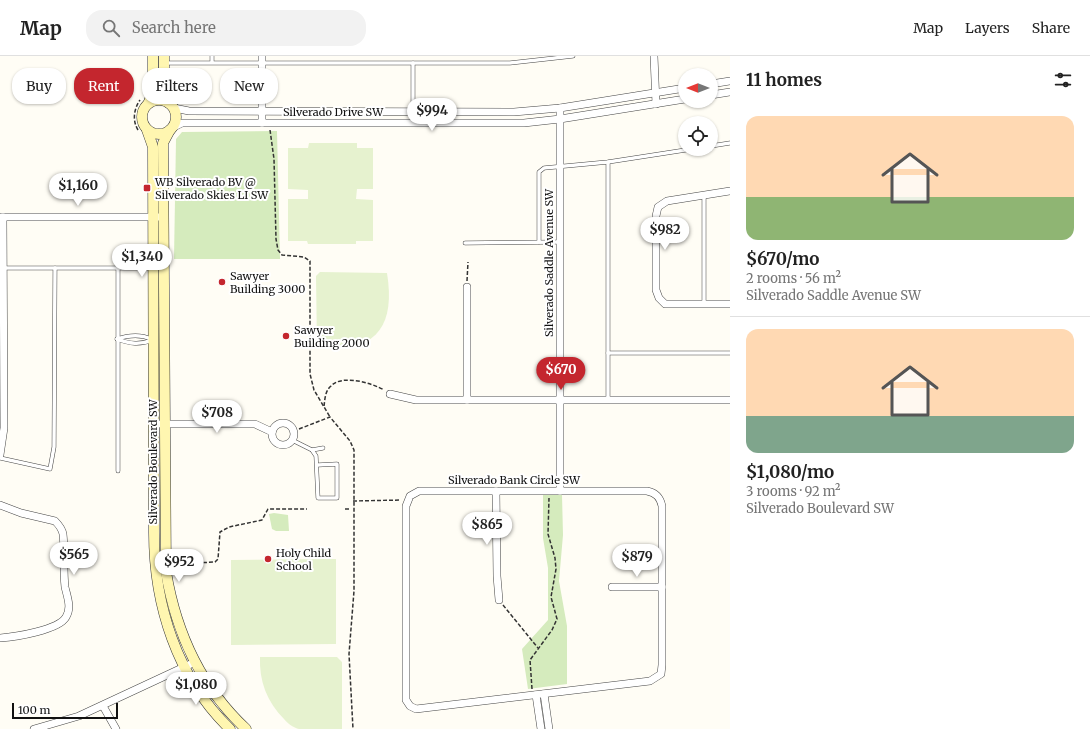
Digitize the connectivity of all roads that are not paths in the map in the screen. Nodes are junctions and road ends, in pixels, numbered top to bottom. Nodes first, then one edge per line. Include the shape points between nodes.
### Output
1 (153, 56) edge
2 (212, 56) edge
3 (573, 56) edge
4 (654, 56) edge
5 (164, 59) edge
6 (262, 59) edge
7 (212, 62) junction
8 (413, 63) junction
9 (153, 68) edge
10 (730, 81) edge
11 (718, 83) edge
12 (678, 89) edge
13 (730, 92) edge
14 (656, 93) junction
15 (718, 94) edge
16 (678, 100) edge
17 (147, 104) edge
18 (656, 104) junction
19 (171, 105) junction
20 (560, 108) junction
21 (262, 112) junction
22 (413, 112) junction
23 (560, 119) junction
24 (262, 123) junction
25 (413, 123) junction
26 (171, 129) junction
27 (147, 130) junction
28 (730, 143) edge
29 (718, 145) edge
30 (678, 151) edge
31 (608, 162) junction
32 (560, 167) junction
33 (730, 191) edge
34 (704, 195) junction
35 (2, 217) edge
36 (153, 217) junction
37 (164, 217) junction
38 (539, 242) junction
39 (560, 242) junction
40 (465, 243) dead end
41 (3, 268) junction
42 (55, 268) junction
43 (118, 268) junction
44 (153, 268) junction
45 (467, 287) road end
46 (704, 304) junction
47 (730, 304) edge
48 (118, 339) junction
49 (153, 340) junction
50 (164, 340) junction
51 (608, 353) junction
52 (730, 353) edge
53 (390, 394) dead end
54 (467, 400) junction
55 (730, 400) edge
56 (560, 401) junction
57 (608, 401) junction
58 (153, 424) junction
59 (165, 424) junction
60 (272, 432) junction
61 (292, 440) junction
62 (323, 448) dead end
63 (312, 450) junction
64 (0, 455) edge
65 (0, 458) edge
66 (318, 465) junction
67 (118, 471) dead end
68 (496, 491) junction
69 (560, 491) junction
70 (0, 505) edge
71 (612, 587) dead end
72 (662, 587) junction
73 (499, 600) road end
74 (0, 638) edge
75 (195, 662) junction
76 (185, 667) junction
77 (544, 694) junction
78 (534, 695) junction
79 (103, 706) junction
80 (34, 729) edge
81 (116, 729) edge
82 (230, 729) edge
83 (246, 729) edge
84 (541, 729) edge
85 (549, 729) edge

1 - 9 street
2 - 7 lane
3 - 8 lane via 522,62
4 - 14 street
5 - 7 lane
5 - 19 street via 164,90
6 - 7 lane
6 - 8 lane
6 - 21 street
8 - 22 lane
10 - 11 street
12 - 14 street, Silverado Drive SW
13 - 15 street
14 - 18 street
14 - 20 street, Silverado Drive SW
16 - 18 street, Silverado Drive SW
17 - 27 street via 141,116
18 - 23 street, Silverado Drive SW
19 - 21 street, Silverado Drive SW via 184,111
19 - 26 street via 176,118
20 - 22 street, Silverado Drive SW via 514,112
20 - 23 street, Silverado Saddle Avenue SW
21 - 22 street, Silverado Drive SW
21 - 24 street
22 - 25 street
23 - 25 street, Silverado Drive SW via 524,123
23 - 32 street, Silverado Saddle Avenue SW
24 - 25 street, Silverado Drive SW
24 - 26 street, Silverado Drive SW via 189,122
26 - 27 street via 166,133 156,134
26 - 37 street, Silverado Boulevard SW via 164,143
27 - 36 street, Silverado Boulevard SW via 153,147
28 - 29 lane
30 - 31 lane
31 - 32 lane
31 - 51 lane
32 - 38 lane via 544,168 539,172
32 - 39 street, Silverado Saddle Avenue SW
33 - 34 street
34 - 46 lane
34 - 46 street via 660,204 656,212 656,290 665,304
35 - 36 street
35 - 41 street
36 - 37 street
36 - 44 street, Silverado Boulevard SW
37 - 50 street, Silverado Boulevard SW
38 - 39 lane
38 - 40 lane
39 - 56 street, Silverado Saddle Avenue SW
41 - 42 lane
41 - 64 street via 4,428
42 - 43 lane
42 - 65 lane via 54,440 50,469
43 - 44 lane
43 - 48 lane
44 - 49 street, Silverado Boulevard SW
45 - 54 street
46 - 47 street
48 - 49 lane via 128,343 145,343
48 - 49 lane via 145,336
48 - 67 lane
49 - 50 street
49 - 58 street, Silverado Boulevard SW
50 - 59 street, Silverado Boulevard SW
51 - 52 lane
51 - 57 lane
53 - 54 street via 416,400
54 - 56 street
55 - 57 street
56 - 57 street
56 - 69 street, Silverado Saddle Avenue SW
58 - 59 street
58 - 76 street, Silverado Boulevard SW via 156,575 168,629
59 - 60 street via 255,424
59 - 75 street, Silverado Boulevard SW via 166,572 178,622
60 - 61 street via 273,439 278,444 285,445
60 - 61 street via 279,424 286,424 293,432
61 - 63 lane
62 - 63 lane
63 - 66 lane
66 - 66 lane via 318,498 337,498 337,464
68 - 69 street, Silverado Bank Circle SW
68 - 73 street
68 - 78 street, Silverado Bank Circle SW via 419,491 412,493 407,500 406,700 416,709
69 - 72 street, Silverado Bank Circle SW via 647,491 658,496 662,506
70 - 74 street via 58,524 63,534 65,586 69,607 67,617 59,624 30,633
71 - 72 street
72 - 77 street, Silverado Bank Circle SW via 662,665 658,677 650,681
75 - 76 street
75 - 83 street, Silverado Boulevard SW via 218,699
76 - 79 street
76 - 82 street, Silverado Boulevard SW via 210,706
77 - 78 street, Silverado Bank Circle SW
77 - 85 street
78 - 84 street
79 - 80 street via 67,721
79 - 81 street

